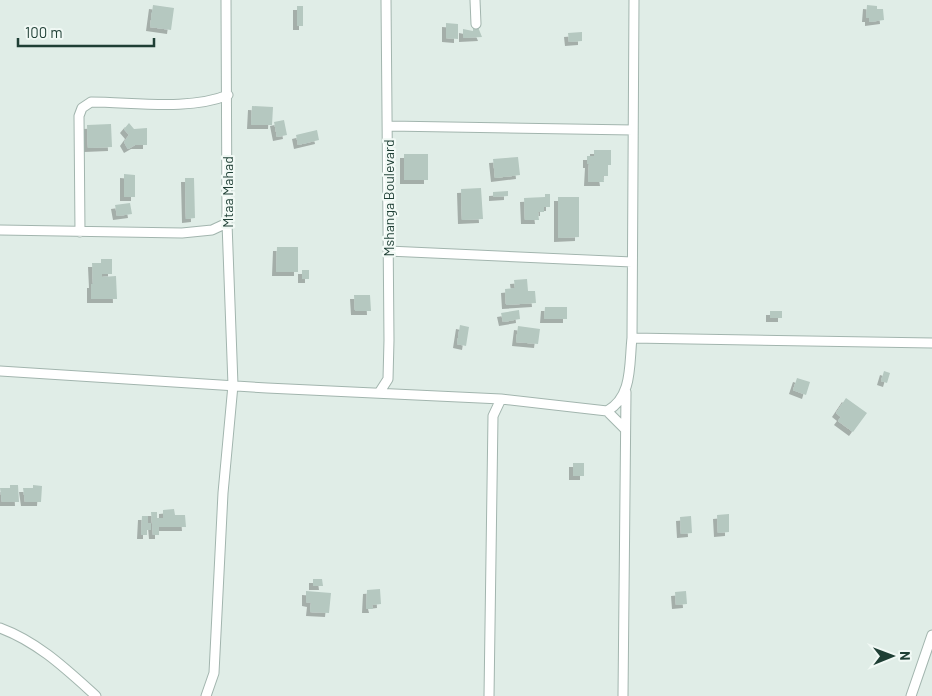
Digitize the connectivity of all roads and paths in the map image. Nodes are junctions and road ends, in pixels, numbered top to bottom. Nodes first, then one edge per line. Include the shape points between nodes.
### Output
1 (226, 0) edge
2 (386, 0) edge
3 (475, 0) edge
4 (634, 0) edge
5 (476, 24) dead end
6 (228, 95) junction
7 (389, 126) junction
8 (633, 130) junction
9 (227, 223) junction
10 (0, 230) edge
11 (80, 232) junction
12 (388, 251) junction
13 (632, 262) junction
14 (632, 338) junction
15 (932, 343) edge
16 (0, 371) edge
17 (388, 379) junction
18 (233, 385) junction
19 (626, 392) junction
20 (379, 393) junction
21 (401, 394) junction
22 (501, 399) junction
23 (607, 411) junction
24 (624, 428) junction
25 (0, 628) edge
26 (932, 635) edge
27 (96, 696) edge
28 (206, 696) edge
29 (488, 696) edge
30 (623, 696) edge
31 (911, 696) edge

1 - 6 street, Mtaa Mahad
2 - 7 street, Mshanga Boulevard
3 - 5 street
4 - 8 street
6 - 9 street, Mtaa Mahad
6 - 11 street via 191,104 91,102 82,108 79,116
7 - 8 street
7 - 12 street, Mshanga Boulevard
8 - 13 street
9 - 11 street via 212,230 182,233
9 - 18 street, Mtaa Mahad
10 - 11 street
12 - 13 street
12 - 17 street, Mshanga Boulevard
13 - 14 street
14 - 15 street
14 - 19 street
16 - 18 street
17 - 20 street
17 - 21 street
18 - 20 street
18 - 28 street, Mtaa Mahad via 223,492 214,674
19 - 23 street via 620,402
19 - 24 street
20 - 21 street
21 - 22 street
22 - 23 street
22 - 29 street via 493,416
23 - 24 street
24 - 30 street
25 - 27 street via 22,636 47,653
26 - 31 street

